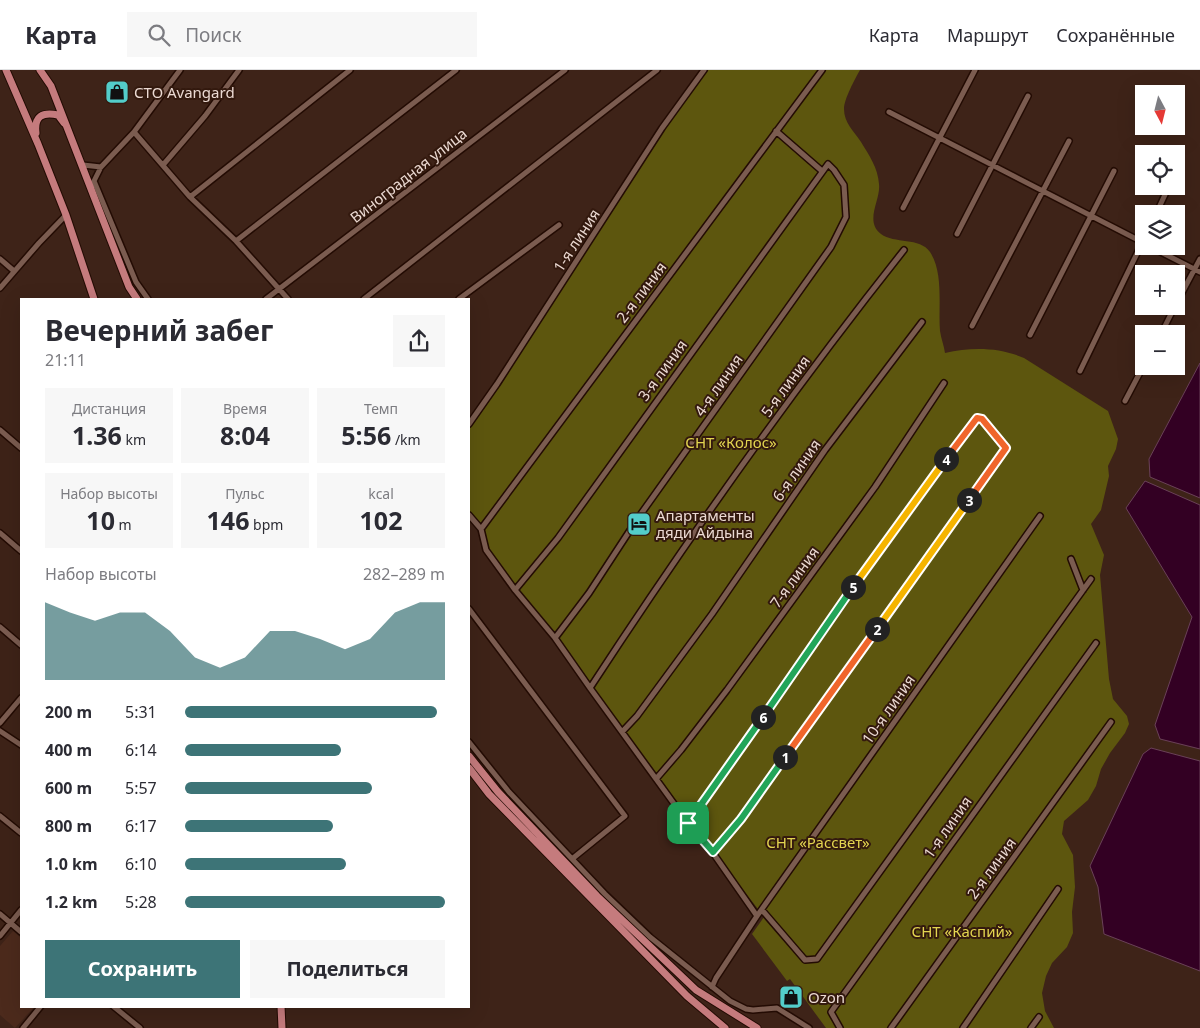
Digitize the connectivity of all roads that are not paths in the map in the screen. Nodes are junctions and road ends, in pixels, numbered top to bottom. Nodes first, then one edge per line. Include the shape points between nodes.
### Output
1 (6, 70) edge
2 (40, 70) edge
3 (180, 70) edge
4 (239, 70) edge
5 (350, 70) edge
6 (456, 70) edge
7 (565, 70) edge
8 (657, 70) edge
9 (704, 70) edge
10 (822, 70) edge
11 (975, 70) edge
12 (1028, 96) dead end
13 (889, 112) dead end
14 (68, 129) junction
15 (776, 131) junction
16 (134, 132) junction
17 (939, 138) junction
18 (1069, 141) dead end
19 (38, 144) junction
20 (828, 164) joint
21 (83, 165) junction
22 (162, 165) junction
23 (992, 166) junction
24 (101, 167) junction
25 (822, 171) junction
26 (1114, 171) dead end
27 (93, 184) junction
28 (1042, 192) junction
29 (190, 197) junction
30 (903, 208) dead end
31 (66, 215) junction
32 (1091, 217) junction
33 (560, 226) dead end
34 (957, 234) dead end
35 (1135, 238) edge
36 (236, 242) junction
37 (904, 250) dead end
38 (1137, 255) edge
39 (1167, 255) edge
40 (0, 259) edge
41 (1200, 259) edge
42 (1197, 270) edge
43 (14, 271) junction
44 (0, 288) edge
45 (280, 289) junction
46 (1185, 290) edge
47 (94, 298) edge
48 (136, 298) edge
49 (147, 298) edge
50 (267, 298) edge
51 (287, 298) edge
52 (365, 298) edge
53 (460, 298) edge
54 (922, 322) dead end
55 (972, 326) dead end
56 (1030, 335) dead end
57 (1080, 371) dead end
58 (1139, 375) edge
59 (944, 383) dead end
60 (1125, 401) dead end
61 (470, 423) edge
62 (0, 430) edge
63 (20, 447) edge
64 (470, 516) edge
65 (1040, 516) dead end
66 (481, 529) junction
67 (0, 533) edge
68 (20, 550) edge
69 (1071, 559) dead end
70 (1091, 579) dead end
71 (515, 590) junction
72 (1083, 590) junction
73 (470, 610) edge
74 (0, 627) edge
75 (555, 638) junction
76 (1096, 643) dead end
77 (20, 644) edge
78 (590, 688) junction
79 (20, 699) edge
80 (1111, 722) dead end
81 (0, 723) edge
82 (0, 731) edge
83 (622, 732) junction
84 (470, 743) edge
85 (20, 744) edge
86 (470, 757) edge
87 (470, 769) edge
88 (656, 779) junction
89 (0, 816) edge
90 (688, 823) junction
91 (20, 832) edge
92 (713, 852) junction
93 (572, 859) junction
94 (1058, 890) dead end
95 (762, 910) junction
96 (20, 911) edge
97 (0, 914) edge
98 (757, 916) junction
99 (10, 923) junction
100 (20, 931) edge
101 (0, 936) edge
102 (712, 987) junction
103 (39, 1008) edge
104 (115, 1008) edge
105 (281, 1008) edge
106 (1039, 1017) dead end
107 (23, 1028) edge
108 (140, 1028) edge
109 (282, 1028) edge
110 (726, 1028) edge
111 (757, 1028) edge
112 (809, 1028) edge
113 (840, 1028) edge
114 (891, 1028) edge
115 (963, 1028) edge
116 (1031, 1028) edge

1 - 19 main road
2 - 14 main road via 51,86
3 - 16 street
4 - 22 street via 205,116
5 - 29 street
6 - 36 street
7 - 45 street, Виноградная улица
8 - 52 street
9 - 61 street, 1-я линия via 662,128
10 - 15 street, 2-я линия
11 - 17 street
12 - 23 street
13 - 17 street
14 - 19 main road via 58,115 44,114 35,126
14 - 21 main road
15 - 25 street
15 - 66 street, 2-я линия
16 - 22 street
16 - 24 street
17 - 23 street
17 - 30 street
18 - 28 street
19 - 31 main road
20 - 25 street, 3-я линия
20 - 75 street, 4-я линия via 844,185 846,217 831,247
21 - 24 street
21 - 27 main road
22 - 29 street
23 - 28 street
23 - 34 street
24 - 27 street
25 - 71 street, 3-я линия via 558,538
26 - 32 street
27 - 48 main road via 129,287
27 - 49 street via 136,282
28 - 32 street
28 - 55 street
29 - 36 street
31 - 43 street
31 - 47 main road
32 - 35 street
32 - 56 street
33 - 53 street
36 - 45 street
37 - 78 street, 5-я линия via 840,331 698,529
38 - 57 street
39 - 42 street
40 - 43 street
41 - 42 street
42 - 46 street
43 - 44 street
45 - 50 street, Виноградная улица
45 - 51 street
54 - 83 street, 6-я линия via 825,450 712,614
58 - 60 street
59 - 88 street, 7-я линия via 875,487 727,690
62 - 63 street
64 - 66 street
65 - 95 street, 10-я линия
66 - 71 street via 486,550
67 - 68 street
69 - 72 street
70 - 72 street
71 - 75 street
72 - 95 street via 817,959 805,960
73 - 93 street via 625,816
74 - 77 street
75 - 78 street
76 - 113 street, 1-я линия via 831,1012
78 - 83 street
79 - 81 street
80 - 114 street, 2-я линия
82 - 85 street
83 - 88 street
84 - 93 street via 509,792
86 - 111 main road via 498,792 604,903 696,990
87 - 110 main road via 490,794 687,996
88 - 90 street
89 - 91 street
90 - 92 street
90 - 92 street via 876,556 976,419 982,419 1006,448 741,819
92 - 98 street
93 - 102 street via 650,936
94 - 115 street
95 - 98 street, 10-я линия
96 - 99 street
97 - 99 street
98 - 102 street, 10-я линия
99 - 100 street
99 - 101 street
102 - 112 street via 746,1009 777,1008
103 - 107 street
104 - 108 street
105 - 109 main road
106 - 116 street

